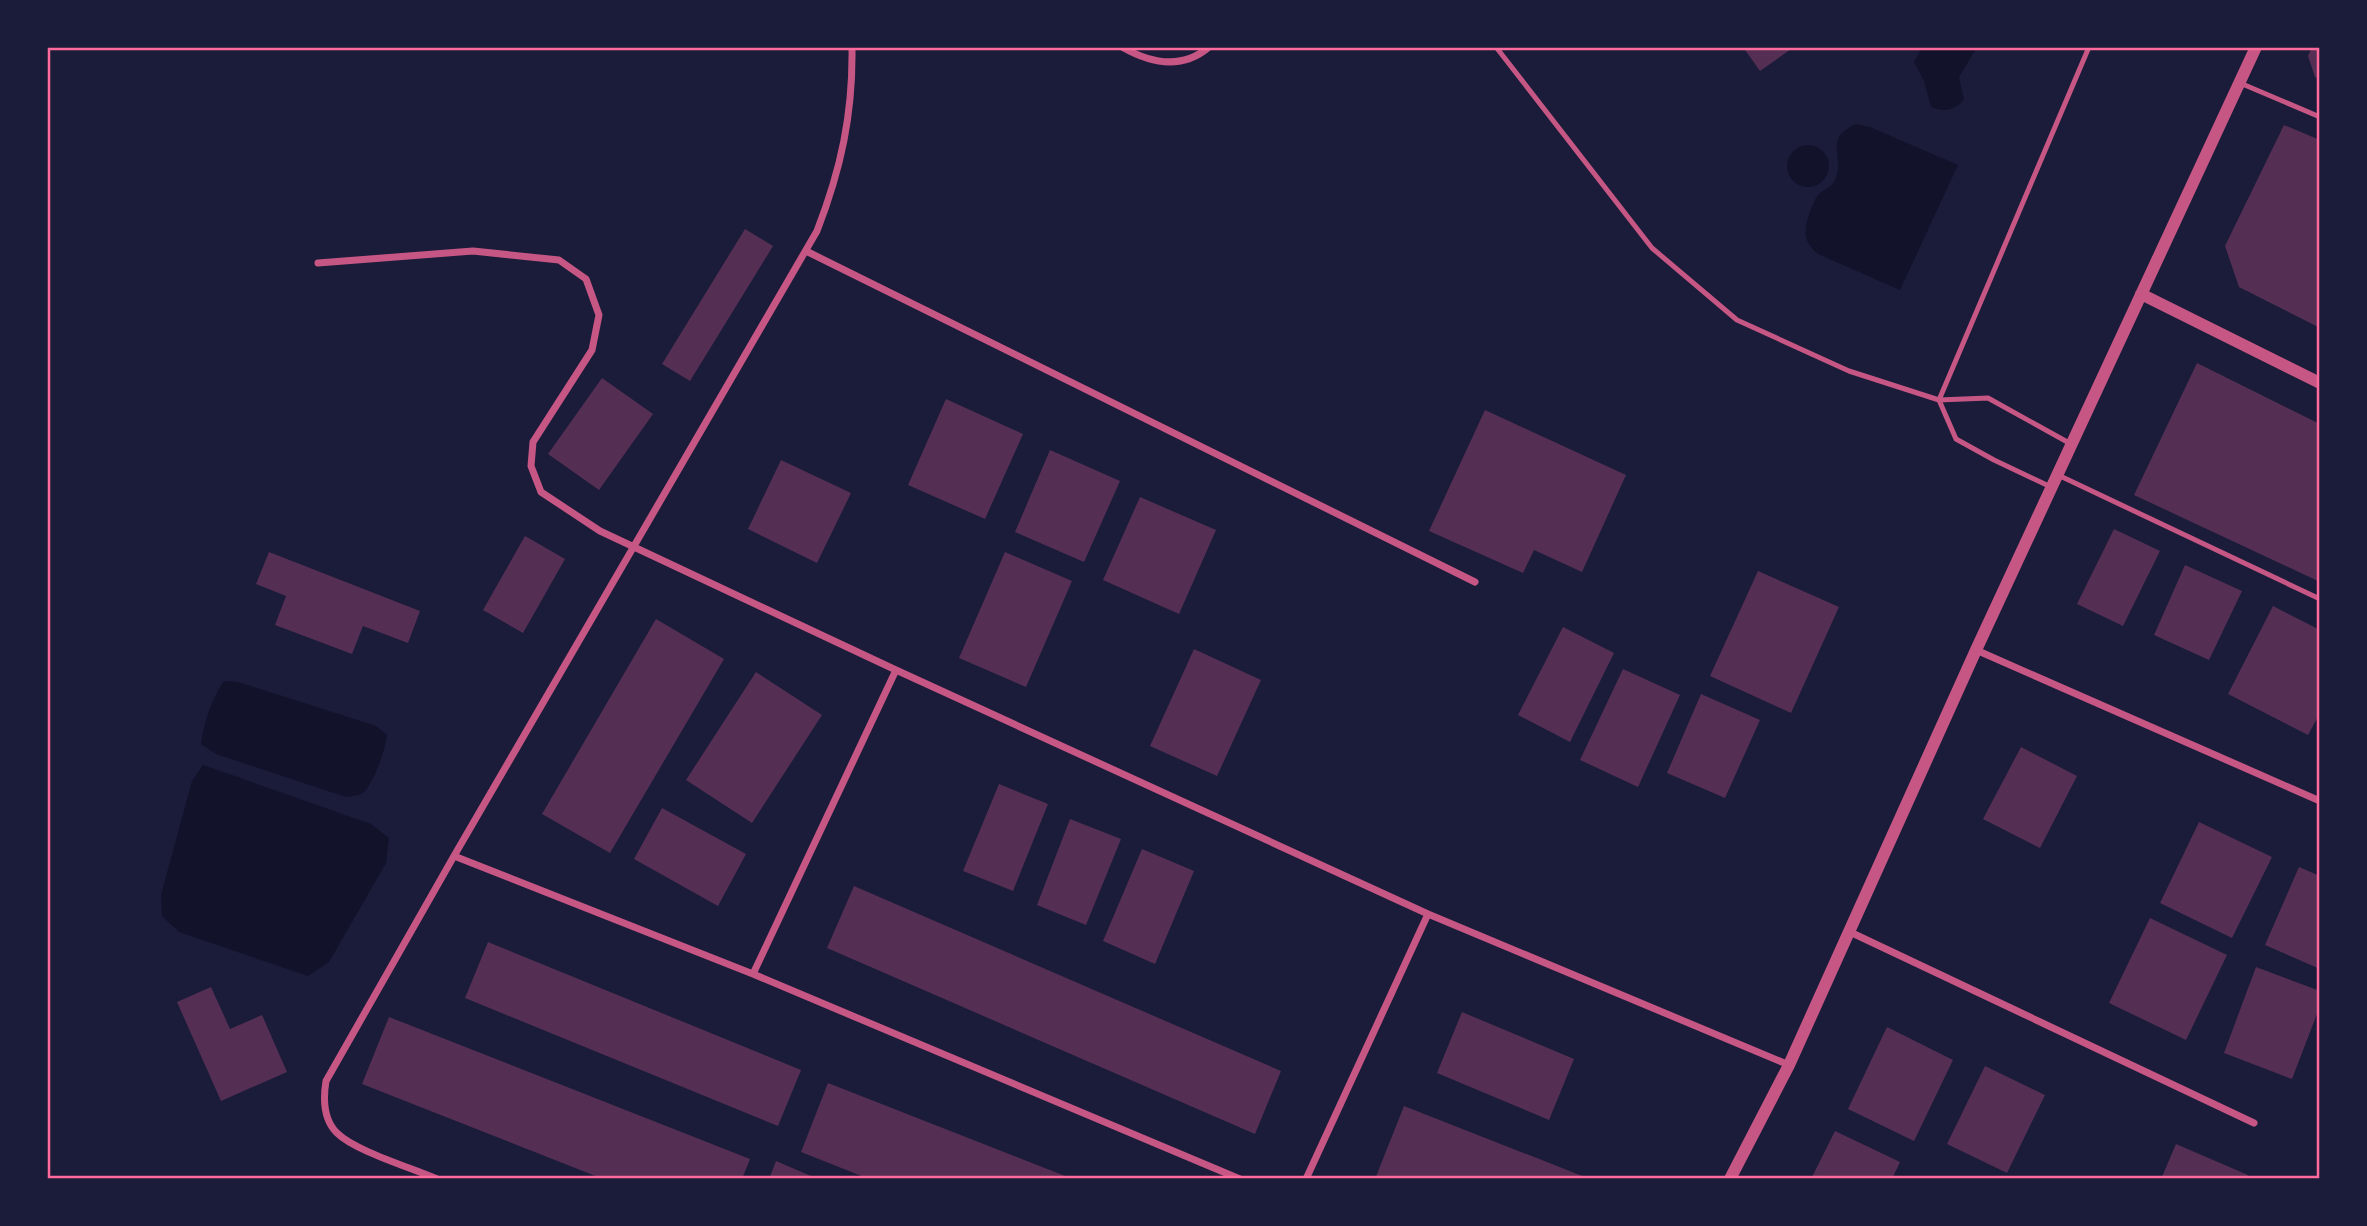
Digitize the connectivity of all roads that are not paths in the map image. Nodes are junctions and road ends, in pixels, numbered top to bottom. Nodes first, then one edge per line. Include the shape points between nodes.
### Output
1 (852, 47) edge
2 (1122, 47) edge
3 (1209, 47) edge
4 (1496, 47) edge
5 (2090, 47) edge
6 (2256, 47) edge
7 (2239, 83) junction
8 (2320, 117) edge
9 (806, 251) junction
10 (318, 263) dead end
11 (2141, 294) junction
12 (2320, 383) edge
13 (1939, 400) junction
14 (2071, 444) junction
15 (2058, 475) junction
16 (2052, 488) junction
17 (636, 546) junction
18 (1475, 582) dead end
19 (2320, 599) edge
20 (1976, 650) junction
21 (896, 670) junction
22 (2320, 801) edge
23 (454, 856) junction
24 (1429, 914) junction
25 (1850, 932) junction
26 (753, 974) junction
27 (1789, 1065) junction
28 (2254, 1123) dead end
29 (438, 1179) edge
30 (1240, 1179) edge
31 (1306, 1179) edge
32 (1730, 1179) edge

1 - 9 street via 849,125 835,184
2 - 3 street via 1139,57 1169,63 1185,62
4 - 13 lane via 1652,248 1737,320 1849,371
5 - 13 lane
6 - 7 street
7 - 8 lane
7 - 11 street
9 - 17 street
9 - 18 street
10 - 17 street via 473,251 559,260 586,279 599,315 592,350 533,442 531,467 541,492 600,531
11 - 12 street
11 - 14 street
13 - 14 lane via 1988,398
13 - 16 lane via 1956,439
14 - 15 street
15 - 16 street
15 - 19 lane
16 - 20 street
17 - 21 street
17 - 23 street
20 - 22 street
20 - 25 street
21 - 24 street
21 - 26 street
23 - 26 street
23 - 29 street via 326,1081 323,1098 327,1119 337,1133
24 - 27 street
24 - 31 street
25 - 27 street
25 - 28 street
26 - 30 street
27 - 32 street

